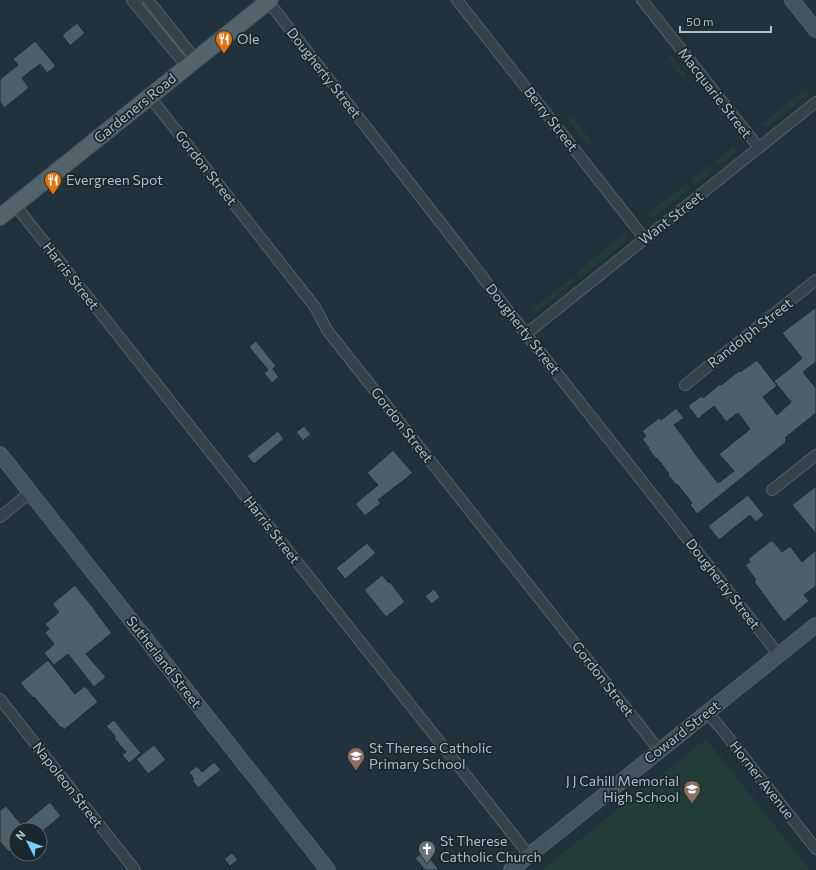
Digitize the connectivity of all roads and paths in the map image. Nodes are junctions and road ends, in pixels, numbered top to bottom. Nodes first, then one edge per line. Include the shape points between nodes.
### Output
1 (132, 0) edge
2 (148, 0) edge
3 (457, 0) edge
4 (642, 0) edge
5 (792, 0) edge
6 (269, 1) edge
7 (156, 10) junction
8 (146, 17) junction
9 (816, 30) edge
10 (191, 63) junction
11 (150, 96) junction
12 (816, 102) edge
13 (759, 148) junction
14 (15, 205) junction
15 (0, 217) edge
16 (645, 239) junction
17 (816, 280) edge
18 (526, 334) junction
19 (685, 385) dead end
20 (0, 454) edge
21 (816, 454) edge
22 (772, 490) dead end
23 (31, 492) junction
24 (0, 517) edge
25 (816, 625) edge
26 (779, 655) junction
27 (0, 699) edge
28 (707, 712) junction
29 (659, 750) junction
30 (816, 849) edge
31 (529, 855) junction
32 (135, 870) edge
33 (328, 870) edge
34 (511, 870) edge

1 - 8 street
2 - 7 street
3 - 16 street, Berry Street
4 - 13 street, Macquarie Street
5 - 9 street
6 - 10 main road, Gardeners Road
6 - 18 street, Dougherty Street
7 - 8 street
7 - 10 street
8 - 10 street
10 - 11 main road, Gardeners Road
11 - 14 main road, Gardeners Road
11 - 29 street, Gordon Street via 315,307 349,358
12 - 13 street, Want Street
13 - 16 street, Want Street
14 - 15 main road, Gardeners Road
14 - 31 street, Harris Street
16 - 18 street, Want Street
17 - 19 street, Randolph Street
18 - 26 street, Dougherty Street
20 - 23 street, Sutherland Street
21 - 22 street
23 - 24 street
23 - 33 street, Sutherland Street
25 - 26 street, Coward Street
26 - 28 street, Coward Street
27 - 32 street, Napoleon Street
28 - 29 street, Coward Street
28 - 30 street, Horner Avenue
29 - 31 street, Coward Street
31 - 34 street, Coward Street

